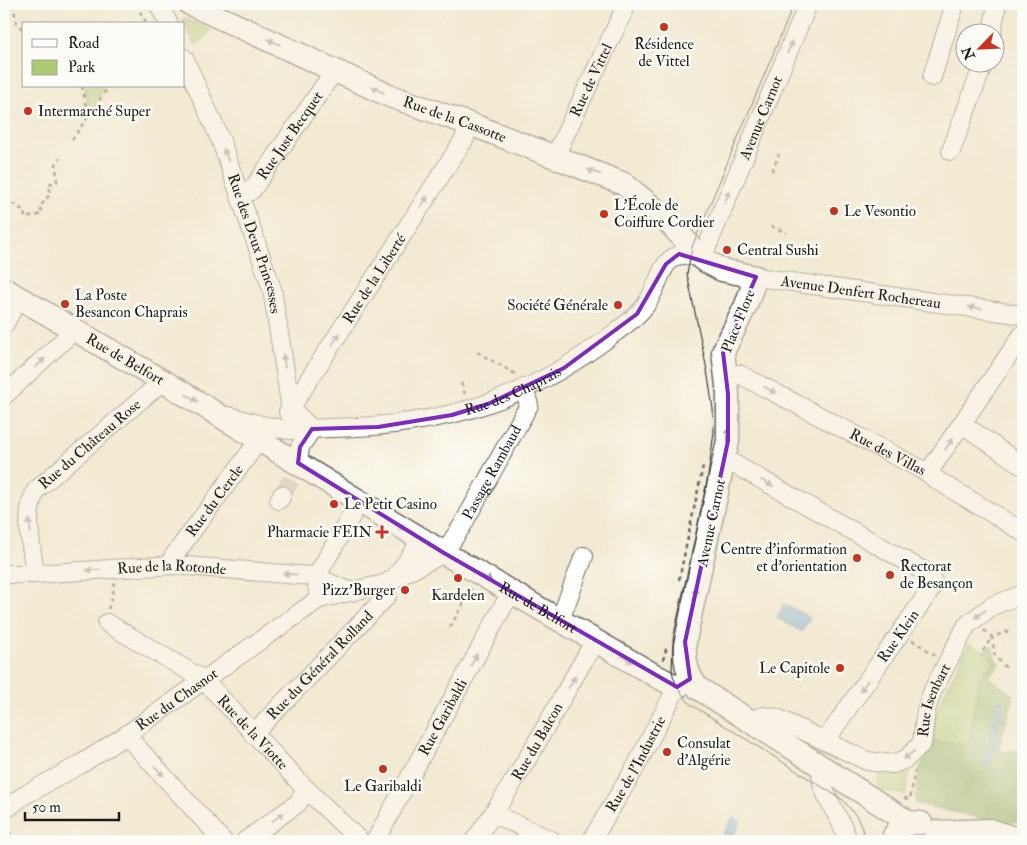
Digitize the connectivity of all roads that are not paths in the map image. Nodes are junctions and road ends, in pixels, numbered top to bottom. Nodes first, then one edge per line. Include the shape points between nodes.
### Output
1 (158, 4) edge
2 (190, 4) edge
3 (627, 4) edge
4 (808, 4) edge
5 (955, 4) edge
6 (997, 4) edge
7 (168, 22) edge
8 (994, 22) edge
9 (185, 60) edge
10 (335, 70) junction
11 (980, 72) edge
12 (932, 77) dead end
13 (467, 122) junction
14 (951, 151) dead end
15 (554, 156) junction
16 (241, 196) junction
17 (702, 258) junction
18 (756, 277) junction
19 (12, 294) edge
20 (1023, 315) edge
21 (4, 325) edge
22 (73, 328) junction
23 (1023, 334) edge
24 (725, 370) junction
25 (163, 381) junction
26 (524, 383) junction
27 (4, 397) edge
28 (291, 409) junction
29 (962, 424) junction
30 (312, 429) junction
31 (265, 433) junction
32 (725, 459) junction
33 (1023, 466) edge
34 (298, 468) junction
35 (928, 473) junction
36 (360, 501) junction
37 (1023, 532) edge
38 (422, 540) junction
39 (444, 553) junction
40 (584, 556) dead end
41 (173, 565) junction
42 (4, 574) edge
43 (35, 574) junction
44 (316, 577) junction
45 (389, 586) junction
46 (351, 592) junction
47 (510, 592) junction
48 (1023, 594) edge
49 (320, 599) junction
50 (560, 620) junction
51 (107, 623) road end
52 (595, 641) junction
53 (204, 680) junction
54 (683, 683) junction
55 (747, 721) junction
56 (253, 734) junction
57 (126, 735) junction
58 (825, 741) junction
59 (825, 770) junction
60 (854, 788) junction
61 (306, 790) junction
62 (4, 811) edge
63 (494, 814) junction
64 (910, 823) junction
65 (942, 838) edge
66 (892, 840) edge
67 (223, 841) edge
68 (245, 841) edge
69 (360, 841) edge
70 (375, 841) edge
71 (474, 841) edge
72 (553, 841) edge
73 (591, 841) edge
74 (848, 841) edge
75 (988, 841) edge
76 (1023, 841) edge

1 - 7 street
10 -> 2 main road, Rue de la Cassotte
3 - 15 street, Rue de Vittel
17 -> 4 street, Avenue Carnot
5 - 12 street
6 - 8 street
16 -> 9 street, Rue des Deux Princesses
13 -> 10 main road, Rue de la Cassotte via 390,96
10 - 16 street, Rue Just Becquet via 252,190
11 - 14 street
13 - 15 main road, Rue de la Cassotte
28 -> 13 street, Rue de la Liberté via 465,138
17 -> 15 main road, Rue de la Cassotte via 632,189
28 -> 16 street, Rue des Deux Princesses via 275,300
17 - 18 main road, Avenue Denfert Rochereau via 722,270
17 - 26 street, Rue des Chaprais via 679,254 669,260 646,305 637,314 582,357
20 -> 18 street, Avenue Denfert Rochereau
18 - 24 main road, Place Flore via 723,352
19 - 21 street
19 - 22 main road, Rue de Belfort
22 - 25 main road, Rue de Belfort
27 -> 22 street
23 - 29 street, Rue des Villas
32 -> 24 main road, Avenue Carnot via 729,421
24 -> 35 street, Rue des Villas via 739,374
25 -> 31 main road, Rue de Belfort via 220,414
43 -> 25 street, Rue du Château Rose via 29,514 36,490
26 - 30 street, Rue des Chaprais via 488,404 428,420 378,427
26 - 39 street, Passage Rambaud via 528,405
28 - 30 street
28 - 31 street, Rue de la Liberté
29 - 33 street
35 -> 29 street, Rue des Villas
30 - 31 street, Rue de Belfort
30 - 34 street via 300,447
31 - 34 main road, Rue de Belfort
31 - 41 street, Rue du Cercle via 173,557
54 -> 32 main road, Avenue Carnot via 685,642
32 -> 58 street, Rue Klein via 929,574 933,581 931,589
34 - 36 main road, Rue de Belfort
35 - 37 street
36 -> 38 main road, Rue de Belfort
36 - 44 street
38 - 39 main road, Rue de Belfort
38 - 45 street
39 - 45 street, Rue du Chasnot
39 -> 47 main road, Rue de Belfort
40 - 50 street
41 -> 43 street, Rue de la Rotonde
44 -> 41 street, Rue de la Rotonde
42 - 43 street, Rue de la Rotonde
44 - 46 street
44 - 49 street
45 - 46 street, Rue du Chasnot
45 - 56 street, Rue du Général Rolland
46 - 49 street, Rue du Chasnot
47 - 50 main road, Rue de Belfort
70 -> 47 street, Rue Garibaldi
48 -> 58 street, Rue Isenbart via 992,606 967,625 933,690 926,710 922,743 906,760 893,764 867,761
49 - 53 street, Rue du Chasnot
50 - 52 main road, Rue de Belfort
51 - 53 street, Rue de la Viotte
52 -> 54 main road, Rue de Belfort
63 -> 52 street, Rue du Balcon
53 - 56 street, Rue de la Viotte
53 - 57 street, Rue du Chasnot
54 - 55 main road, Rue de Belfort via 698,688
54 - 73 street, Rue de l'Industrie
55 - 58 street, Rue Isenbart via 764,716 777,718
55 - 59 main road, Rue de Belfort
56 - 61 street, Rue de la Viotte
57 - 62 street, Rue du Chasnot via 23,796
57 -> 67 street
59 - 60 main road, Rue de Belfort
59 - 74 street via 820,778 824,795 845,829
60 - 64 main road, Rue de Belfort
60 - 66 main road, Rue de Belfort via 879,816
68 -> 61 street via 298,803
61 - 69 street, Rue de la Viotte
63 - 71 street, Rue du Balcon
63 - 72 street
64 - 65 main road, Rue de Belfort via 926,825
64 - 66 main road via 899,828
65 - 75 street
65 - 76 main road via 990,830

